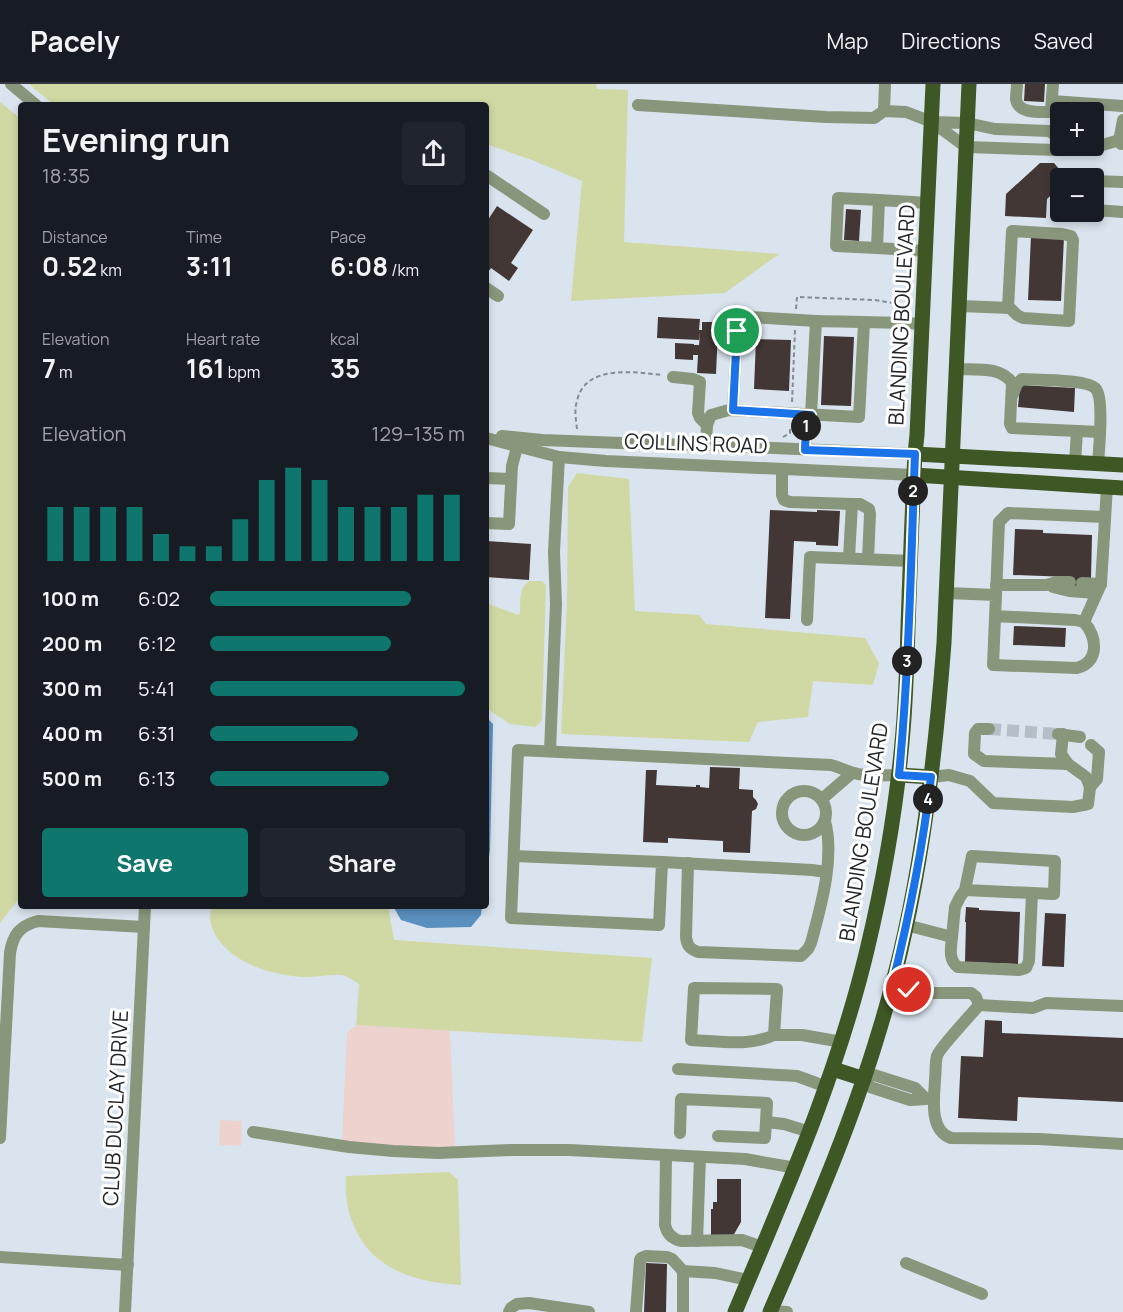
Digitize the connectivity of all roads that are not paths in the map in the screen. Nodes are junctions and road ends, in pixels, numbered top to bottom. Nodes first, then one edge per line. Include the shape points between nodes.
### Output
1 (11, 84) edge
2 (885, 84) edge
3 (933, 84) edge
4 (969, 84) edge
5 (1017, 84) edge
6 (1053, 84) edge
7 (32, 102) edge
8 (1051, 102) edge
9 (638, 105) dead end
10 (1104, 106) edge
11 (1123, 106) edge
12 (1050, 107) edge
13 (884, 111) junction
14 (1050, 119) edge
15 (1123, 120) edge
16 (932, 122) junction
17 (967, 123) junction
18 (1049, 131) joint
19 (1122, 142) edge
20 (1104, 145) edge
21 (966, 147) junction
22 (1050, 150) edge
23 (489, 177) edge
24 (1104, 181) edge
25 (1123, 182) edge
26 (879, 200) junction
27 (929, 203) junction
28 (1104, 211) edge
29 (1123, 212) edge
30 (544, 214) dead end
31 (877, 248) junction
32 (926, 250) junction
33 (489, 290) edge
34 (498, 296) dead end
35 (960, 306) junction
36 (1008, 308) junction
37 (816, 321) junction
38 (864, 323) junction
39 (923, 324) junction
40 (957, 369) junction
41 (999, 372) junction
42 (673, 377) road end
43 (1019, 382) junction
44 (1011, 399) junction
45 (733, 410) junction
46 (811, 415) junction
47 (707, 425) junction
48 (1077, 431) junction
49 (1096, 432) junction
50 (489, 436) edge
51 (489, 437) edge
52 (706, 445) junction
53 (517, 447) junction
54 (805, 450) junction
55 (915, 454) junction
56 (953, 456) junction
57 (559, 458) junction
58 (1075, 463) junction
59 (1098, 464) junction
60 (1123, 465) edge
61 (782, 469) junction
62 (914, 475) junction
63 (489, 478) edge
64 (511, 478) junction
65 (952, 478) junction
66 (1107, 487) junction
67 (1123, 488) edge
68 (852, 504) junction
69 (1105, 517) junction
70 (489, 523) edge
71 (849, 558) junction
72 (868, 559) junction
73 (911, 561) junction
74 (1046, 585) junction
75 (1098, 588) junction
76 (996, 590) junction
77 (947, 593) junction
78 (995, 616) junction
79 (807, 620) dead end
80 (1084, 622) junction
81 (989, 729) dead end
82 (1080, 737) dead end
83 (1091, 745) dead end
84 (550, 751) junction
85 (1068, 764) junction
86 (852, 773) junction
87 (899, 775) junction
88 (931, 777) junction
89 (1090, 787) junction
90 (822, 799) junction
91 (825, 821) junction
92 (514, 856) junction
93 (662, 862) junction
94 (688, 863) junction
95 (826, 872) junction
96 (965, 890) junction
97 (1032, 893) junction
98 (146, 909) edge
99 (906, 925) junction
100 (144, 927) junction
101 (952, 937) junction
102 (892, 986) junction
103 (979, 1005) junction
104 (1123, 1006) edge
105 (774, 1035) junction
106 (842, 1042) junction
107 (678, 1069) dead end
108 (833, 1069) junction
109 (864, 1079) junction
110 (827, 1087) junction
111 (930, 1099) junction
112 (766, 1122) junction
113 (253, 1132) dead end
114 (810, 1132) junction
115 (680, 1133) dead end
116 (718, 1136) dead end
117 (0, 1138) edge
118 (1123, 1144) edge
119 (666, 1155) junction
120 (700, 1157) junction
121 (796, 1168) junction
122 (697, 1241) junction
123 (762, 1247) junction
124 (0, 1257) edge
125 (906, 1263) dead end
126 (128, 1265) junction
127 (683, 1271) junction
128 (748, 1280) junction
129 (981, 1294) dead end
130 (770, 1311) edge
131 (125, 1312) edge
132 (509, 1312) edge
133 (589, 1312) edge
134 (636, 1312) edge
135 (683, 1312) edge
136 (735, 1312) edge
137 (787, 1312) edge

1 - 7 street
2 - 13 street
3 - 16 main road, BLANDING BOULEVARD
4 - 17 main road
5 - 12 street via 1016,99 1021,108 1032,111
6 - 8 street
9 - 13 street via 864,118 874,118
10 - 11 street
13 - 16 street via 906,112
14 - 18 street
15 - 19 street
16 - 17 street
16 - 21 street
16 - 27 main road, BLANDING BOULEVARD
17 - 18 street via 995,129
17 - 21 main road
19 - 20 street
21 - 22 street
21 - 35 main road
23 - 30 street
24 - 25 street
26 - 27 street
26 - 31 street
26 - 31 street via 838,198 836,246
27 - 32 main road, BLANDING BOULEVARD
28 - 29 street
31 - 32 street
32 - 39 main road, BLANDING BOULEVARD
33 - 34 street
35 - 36 street
35 - 40 main road
36 - 36 street via 1012,231 1071,236 1069,321 1023,318
37 - 38 street
37 - 45 street via 750,317 743,320 737,331
37 - 46 street
38 - 39 street
38 - 46 street via 859,417
39 - 55 main road, BLANDING BOULEVARD
40 - 41 street
40 - 56 main road
41 - 43 street
41 - 44 street via 1011,382
42 - 47 street via 700,382 698,413
43 - 44 street
43 - 49 street via 1082,382 1093,386 1099,400
44 - 48 street via 1012,428
45 - 46 street
45 - 47 street via 711,415
46 - 54 street via 806,423
47 - 52 street
48 - 49 street
48 - 58 street
49 - 59 street
50 - 52 street, COLLINS ROAD
51 - 53 street, COLLINS ROAD
52 - 54 street, COLLINS ROAD
53 - 57 street, COLLINS ROAD
53 - 64 street
54 - 55 street, COLLINS ROAD
55 - 56 main road, COLLINS ROAD
55 - 62 main road, BLANDING BOULEVARD
56 - 58 main road, COLLINS ROAD
56 - 65 main road
57 - 61 street, COLLINS ROAD
57 - 84 street
58 - 59 main road, COLLINS ROAD
59 - 60 main road, COLLINS ROAD
61 - 62 street, COLLINS ROAD
61 - 68 street via 784,500
62 - 65 main road, COLLINS ROAD
62 - 73 main road, BLANDING BOULEVARD
63 - 64 street
64 - 70 street via 509,524
65 - 66 main road, COLLINS ROAD
65 - 77 main road
66 - 67 main road, COLLINS ROAD
66 - 69 street
68 - 71 street
68 - 72 street via 869,509
69 - 75 street
69 - 76 street via 1008,513 999,522
71 - 72 street
71 - 79 street via 810,557
72 - 73 street
73 - 87 main road, BLANDING BOULEVARD
74 - 75 street via 1069,591
74 - 75 street via 1076,583
74 - 76 street
75 - 80 street
76 - 77 street
76 - 78 street
77 - 88 main road
78 - 80 street
78 - 80 street via 993,665 1083,666 1091,660 1094,645
81 - 85 street via 978,729 975,733 974,754 984,761
82 - 85 street via 1061,734 1061,754
83 - 89 street via 1099,752 1097,779
84 - 86 street via 831,765
84 - 92 street via 518,750
85 - 89 street via 1086,777
86 - 87 street
86 - 90 street
87 - 88 main road
87 - 106 main road, BLANDING BOULEVARD via 876,910
88 - 89 street via 949,775 970,781 993,803 1073,807 1088,804
88 - 99 main road
90 - 91 street
90 - 91 street via 814,792 795,792 785,800 782,817 787,828 804,835 817,832
91 - 95 street
92 - 93 street
92 - 93 street via 511,918 659,925
93 - 94 street
94 - 95 street
94 - 95 street via 686,938 687,945 698,952 801,956 811,942
96 - 97 street
96 - 97 street via 972,856 1056,861 1054,894
96 - 101 street via 955,907
97 - 101 street via 1026,968 958,967 951,958
98 - 100 street, CLUB DUCLAY DRIVE
99 - 101 street
99 - 102 main road
100 - 117 street via 38,921 20,929 10,953
100 - 126 street, CLUB DUCLAY DRIVE
102 - 103 street via 919,993 971,993
102 - 109 main road
103 - 104 street
103 - 111 street via 937,1054
105 - 105 street via 764,1040 737,1042 692,1040 694,988 777,989
105 - 106 street
106 - 108 main road, BLANDING BOULEVARD
107 - 110 street via 797,1076
108 - 109 main road
108 - 110 main road, BLANDING BOULEVARD
109 - 111 street via 870,1087 910,1100
109 - 130 main road
110 - 114 main road, BLANDING BOULEVARD
111 - 118 street via 940,1132 951,1138
112 - 114 street
112 - 115 street via 767,1103 681,1100
112 - 116 street via 765,1138
113 - 119 street via 393,1151 569,1150
114 - 121 main road, BLANDING BOULEVARD
119 - 120 street
119 - 122 street via 666,1229 675,1240
120 - 121 street via 745,1159
120 - 122 street
121 - 123 main road, BLANDING BOULEVARD
122 - 123 street via 742,1240
123 - 128 main road, BLANDING BOULEVARD
124 - 126 street
125 - 129 street
126 - 131 street, CLUB DUCLAY DRIVE
127 - 128 street
127 - 134 street via 669,1258 641,1258
127 - 135 street
128 - 136 main road, BLANDING BOULEVARD
130 - 137 street
132 - 133 street via 516,1304 529,1303

